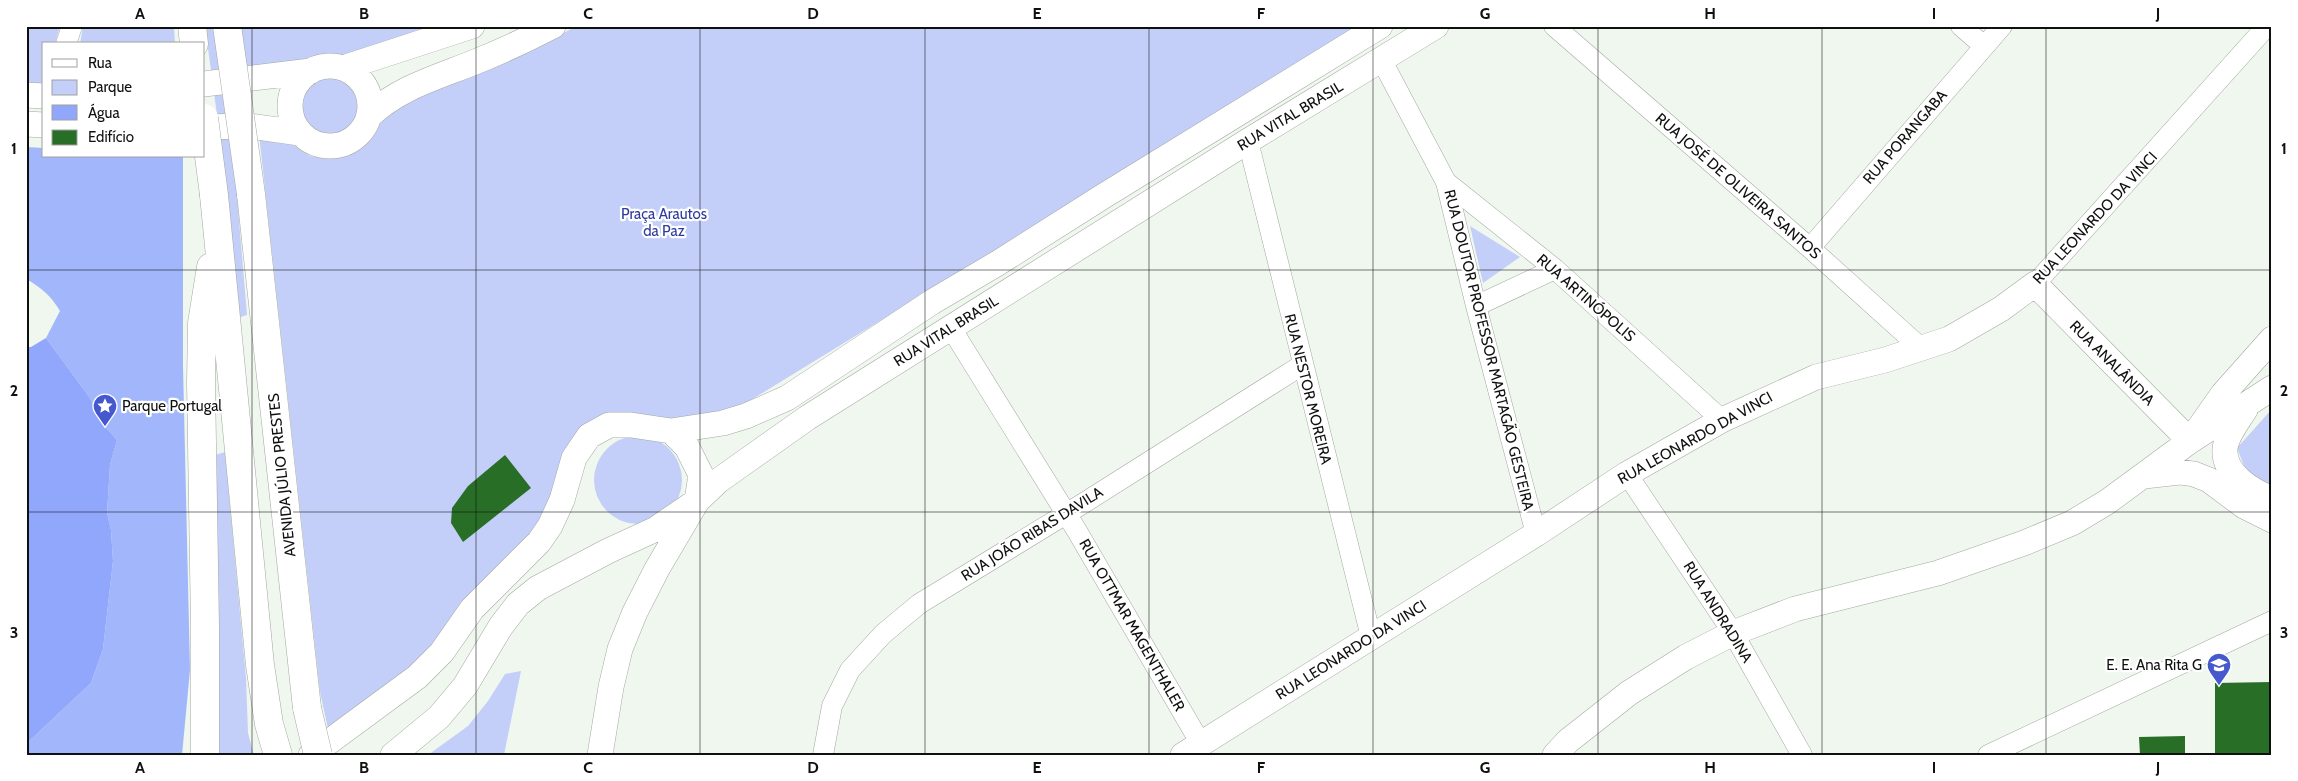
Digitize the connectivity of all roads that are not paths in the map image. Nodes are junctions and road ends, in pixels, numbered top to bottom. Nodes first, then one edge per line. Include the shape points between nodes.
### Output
1 (72, 26) edge
2 (192, 26) edge
3 (227, 26) edge
4 (472, 26) edge
5 (553, 26) edge
6 (1380, 26) edge
7 (1436, 26) edge
8 (1554, 26) edge
9 (1962, 26) edge
10 (2002, 26) edge
11 (2267, 26) edge
12 (67, 42) edge
13 (194, 42) edge
14 (1984, 46) junction
15 (1382, 61) junction
16 (343, 68) junction
17 (311, 71) junction
18 (205, 84) edge
19 (26, 95) edge
20 (42, 96) edge
21 (369, 116) junction
22 (26, 124) edge
23 (42, 125) edge
24 (205, 126) edge
25 (205, 127) edge
26 (300, 133) junction
27 (1248, 141) junction
28 (1446, 182) junction
29 (217, 229) junction
30 (1810, 248) junction
31 (1555, 268) junction
32 (2035, 284) junction
33 (1476, 306) junction
34 (951, 328) junction
35 (2272, 340) edge
36 (1920, 348) junction
37 (1302, 365) junction
38 (2272, 388) edge
39 (2250, 402) junction
40 (1722, 420) junction
41 (671, 431) junction
42 (2190, 441) junction
43 (1627, 474) junction
44 (2142, 477) junction
45 (2272, 499) edge
46 (697, 501) junction
47 (1066, 514) junction
48 (2272, 520) edge
49 (1536, 534) junction
50 (2272, 620) edge
51 (1733, 633) junction
52 (1371, 637) junction
53 (1192, 749) edge
54 (204, 755) edge
55 (278, 755) edge
56 (311, 755) edge
57 (318, 755) edge
58 (393, 755) edge
59 (600, 755) edge
60 (823, 755) edge
61 (1555, 755) edge
62 (1802, 755) edge
63 (1988, 755) edge

1 - 12 street
2 - 13 highway
3 - 57 highway, AVENIDA JÚLIO PRESTES, bridge via 251,194 307,708
4 - 16 main road
5 - 21 main road via 512,47 414,86 384,101
6 - 41 main road, RUA VITAL BRASIL via 932,302 787,398 723,423
7 - 15 main road, RUA VITAL BRASIL
8 - 30 street, RUA JOSÉ DE OLIVEIRA SANTOS
9 - 14 street
10 - 14 street, RUA PORANGABA
11 - 32 street, RUA LEONARDO DA VINCI
14 - 30 street, RUA PORANGABA
15 - 27 main road, RUA VITAL BRASIL
15 - 28 street, RUA DOUTOR PROFESSOR MARTAGÃO GESTEIRA
16 - 17 main road via 331,66
16 - 21 main road via 362,82 368,93
17 - 18 main road
17 - 26 main road via 297,83 291,95 292,122
19 - 20 main road
21 - 26 main road via 356,137 333,146 320,146
22 - 23 main road
24 - 29 highway, bridge
25 - 26 main road via 250,126
27 - 34 main road, RUA VITAL BRASIL
27 - 37 street, RUA NESTOR MOREIRA
28 - 31 street, RUA ARTINÓPOLIS
28 - 33 street, RUA DOUTOR PROFESSOR MARTAGÃO GESTEIRA
29 - 54 highway via 202,324
29 - 55 highway via 260,665 269,724
30 - 36 street, RUA JOSÉ DE OLIVEIRA SANTOS
31 - 33 street
31 - 40 street, RUA ARTINÓPOLIS
32 - 36 main road, RUA LEONARDO DA VINCI via 2001,309 1949,339
32 - 42 main road, RUA ANALÂNDIA
33 - 49 street, RUA DOUTOR PROFESSOR MARTAGÃO GESTEIRA
34 - 46 main road, RUA VITAL BRASIL via 807,418 718,481
34 - 47 street, RUA OTTMAR MAGENTHALER
35 - 42 main road via 2223,394
36 - 40 main road, RUA LEONARDO DA VINCI via 1816,377
37 - 47 street, RUA JOÃO RIBAS DAVILA
37 - 52 street, RUA NESTOR MOREIRA
38 - 39 main road
39 - 42 main road
39 - 45 main road via 2227,439 2227,463 2249,488
40 - 43 main road, RUA LEONARDO DA VINCI
41 - 46 main road via 688,446 701,475
41 - 56 main road, RUA VITAL BRASIL via 609,425 589,436 574,458 562,500 539,542 478,603 442,652 417,677
42 - 44 main road
43 - 49 main road, RUA LEONARDO DA VINCI
43 - 51 street, RUA ANDRADINA
44 - 48 main road via 2180,472 2194,474
44 - 51 main road via 2072,523 2024,543 1938,573 1795,609
46 - 58 main road via 656,530 546,583 524,599 501,626 465,686 440,717
46 - 59 main road, RUA VITAL BRASIL via 657,569 620,648 610,687
47 - 53 street, RUA OTTMAR MAGENTHALER
47 - 60 street, RUA JOÃO RIBAS DAVILA via 919,604 883,634 850,670 832,706
49 - 52 main road, RUA LEONARDO DA VINCI
50 - 63 street
51 - 61 main road via 1686,657 1629,693
51 - 62 street, RUA ANDRADINA
52 - 53 main road, RUA LEONARDO DA VINCI

